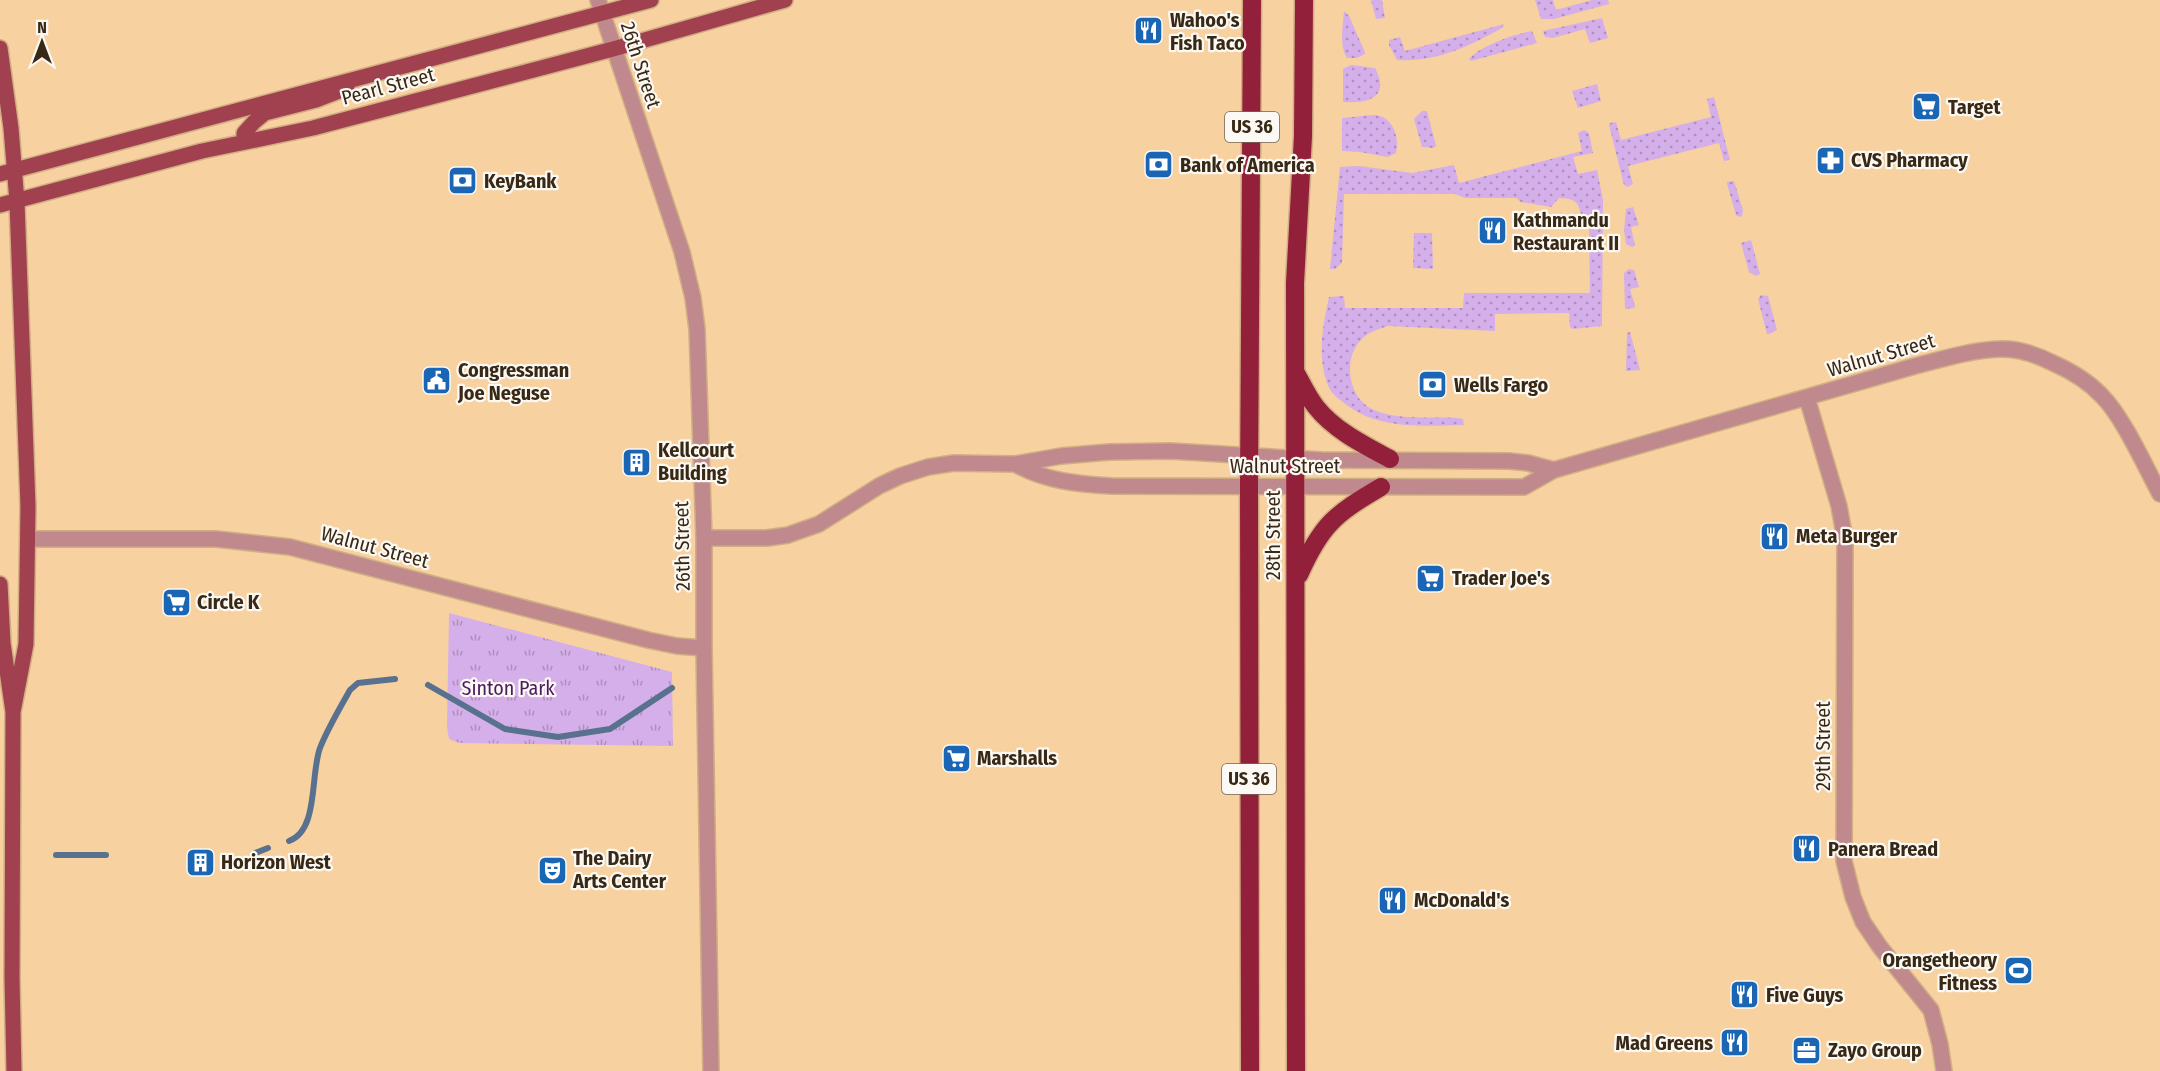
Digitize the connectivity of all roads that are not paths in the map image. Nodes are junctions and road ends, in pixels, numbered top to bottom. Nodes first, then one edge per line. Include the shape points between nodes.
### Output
1 (651, 0) edge
2 (770, 0) edge
3 (785, 0) edge
4 (1252, 0) edge
5 (1304, 0) edge
6 (600, 7) edge
7 (754, 9) junction
8 (0, 48) edge
9 (613, 49) junction
10 (371, 75) junction
11 (244, 142) junction
12 (7, 171) edge
13 (17, 202) junction
14 (0, 205) edge
15 (1295, 372) junction
16 (1808, 398) junction
17 (1250, 456) junction
18 (1295, 458) junction
19 (1390, 459) junction
20 (1015, 464) junction
21 (1554, 470) junction
22 (1249, 486) junction
23 (1381, 487) junction
24 (1295, 488) junction
25 (2160, 494) edge
26 (704, 538) junction
27 (29, 539) junction
28 (1295, 582) junction
29 (0, 584) edge
30 (704, 648) junction
31 (13, 712) junction
32 (7, 780) edge
33 (14, 1071) edge
34 (711, 1071) edge
35 (1250, 1071) edge
36 (1296, 1071) edge
37 (1944, 1071) edge

1 - 6 main road, Pearl Street
2 - 7 main road
3 - 7 main road, Pearl Street
4 - 17 highway, 28th Street / US 36
5 - 15 highway, 28th Street / US 36
6 - 9 street, 26th Street
6 - 10 main road, Pearl Street
7 - 9 main road, Pearl Street
8 - 12 main road
9 - 11 main road, Pearl Street via 313,128
9 - 26 street, 26th Street via 682,252 693,298 699,355
10 - 11 main road via 340,93 266,113 244,133
10 - 12 main road, Pearl Street
11 - 13 main road, Pearl Street
12 - 13 main road
13 - 14 main road, Pearl Street
13 - 27 main road
15 - 18 highway, 28th Street / US 36
15 - 19 highway via 1328,419
16 - 21 street, Walnut Street
16 - 25 street, Walnut Street via 1973,351 2002,349 2037,356 2075,375 2103,397
16 - 37 street, 29th Street via 1845,539 1844,861 1863,922 1931,1010
17 - 18 street, Walnut Street
17 - 20 street, Walnut Street via 1181,451 1109,452
17 - 22 highway, 28th Street / US 36
18 - 19 street, Walnut Street
18 - 24 highway, 28th Street / US 36
19 - 21 street, Walnut Street via 1509,460
20 - 22 street, Walnut Street via 1030,473 1081,484
20 - 26 street, Walnut Street via 954,463 928,467 879,486 819,524 788,535
21 - 23 street, Walnut Street via 1524,487
22 - 24 street, Walnut Street
22 - 35 highway, 28th Street / US 36
23 - 24 street, Walnut Street
23 - 28 highway via 1331,520 1313,544
24 - 28 highway, 28th Street / US 36
26 - 30 street, 26th Street
27 - 30 street, Walnut Street via 216,539 290,547 648,640
27 - 31 main road via 27,644
28 - 36 highway, 28th Street / US 36
29 - 31 main road
30 - 34 street, 26th Street
31 - 32 main road
32 - 33 main road

